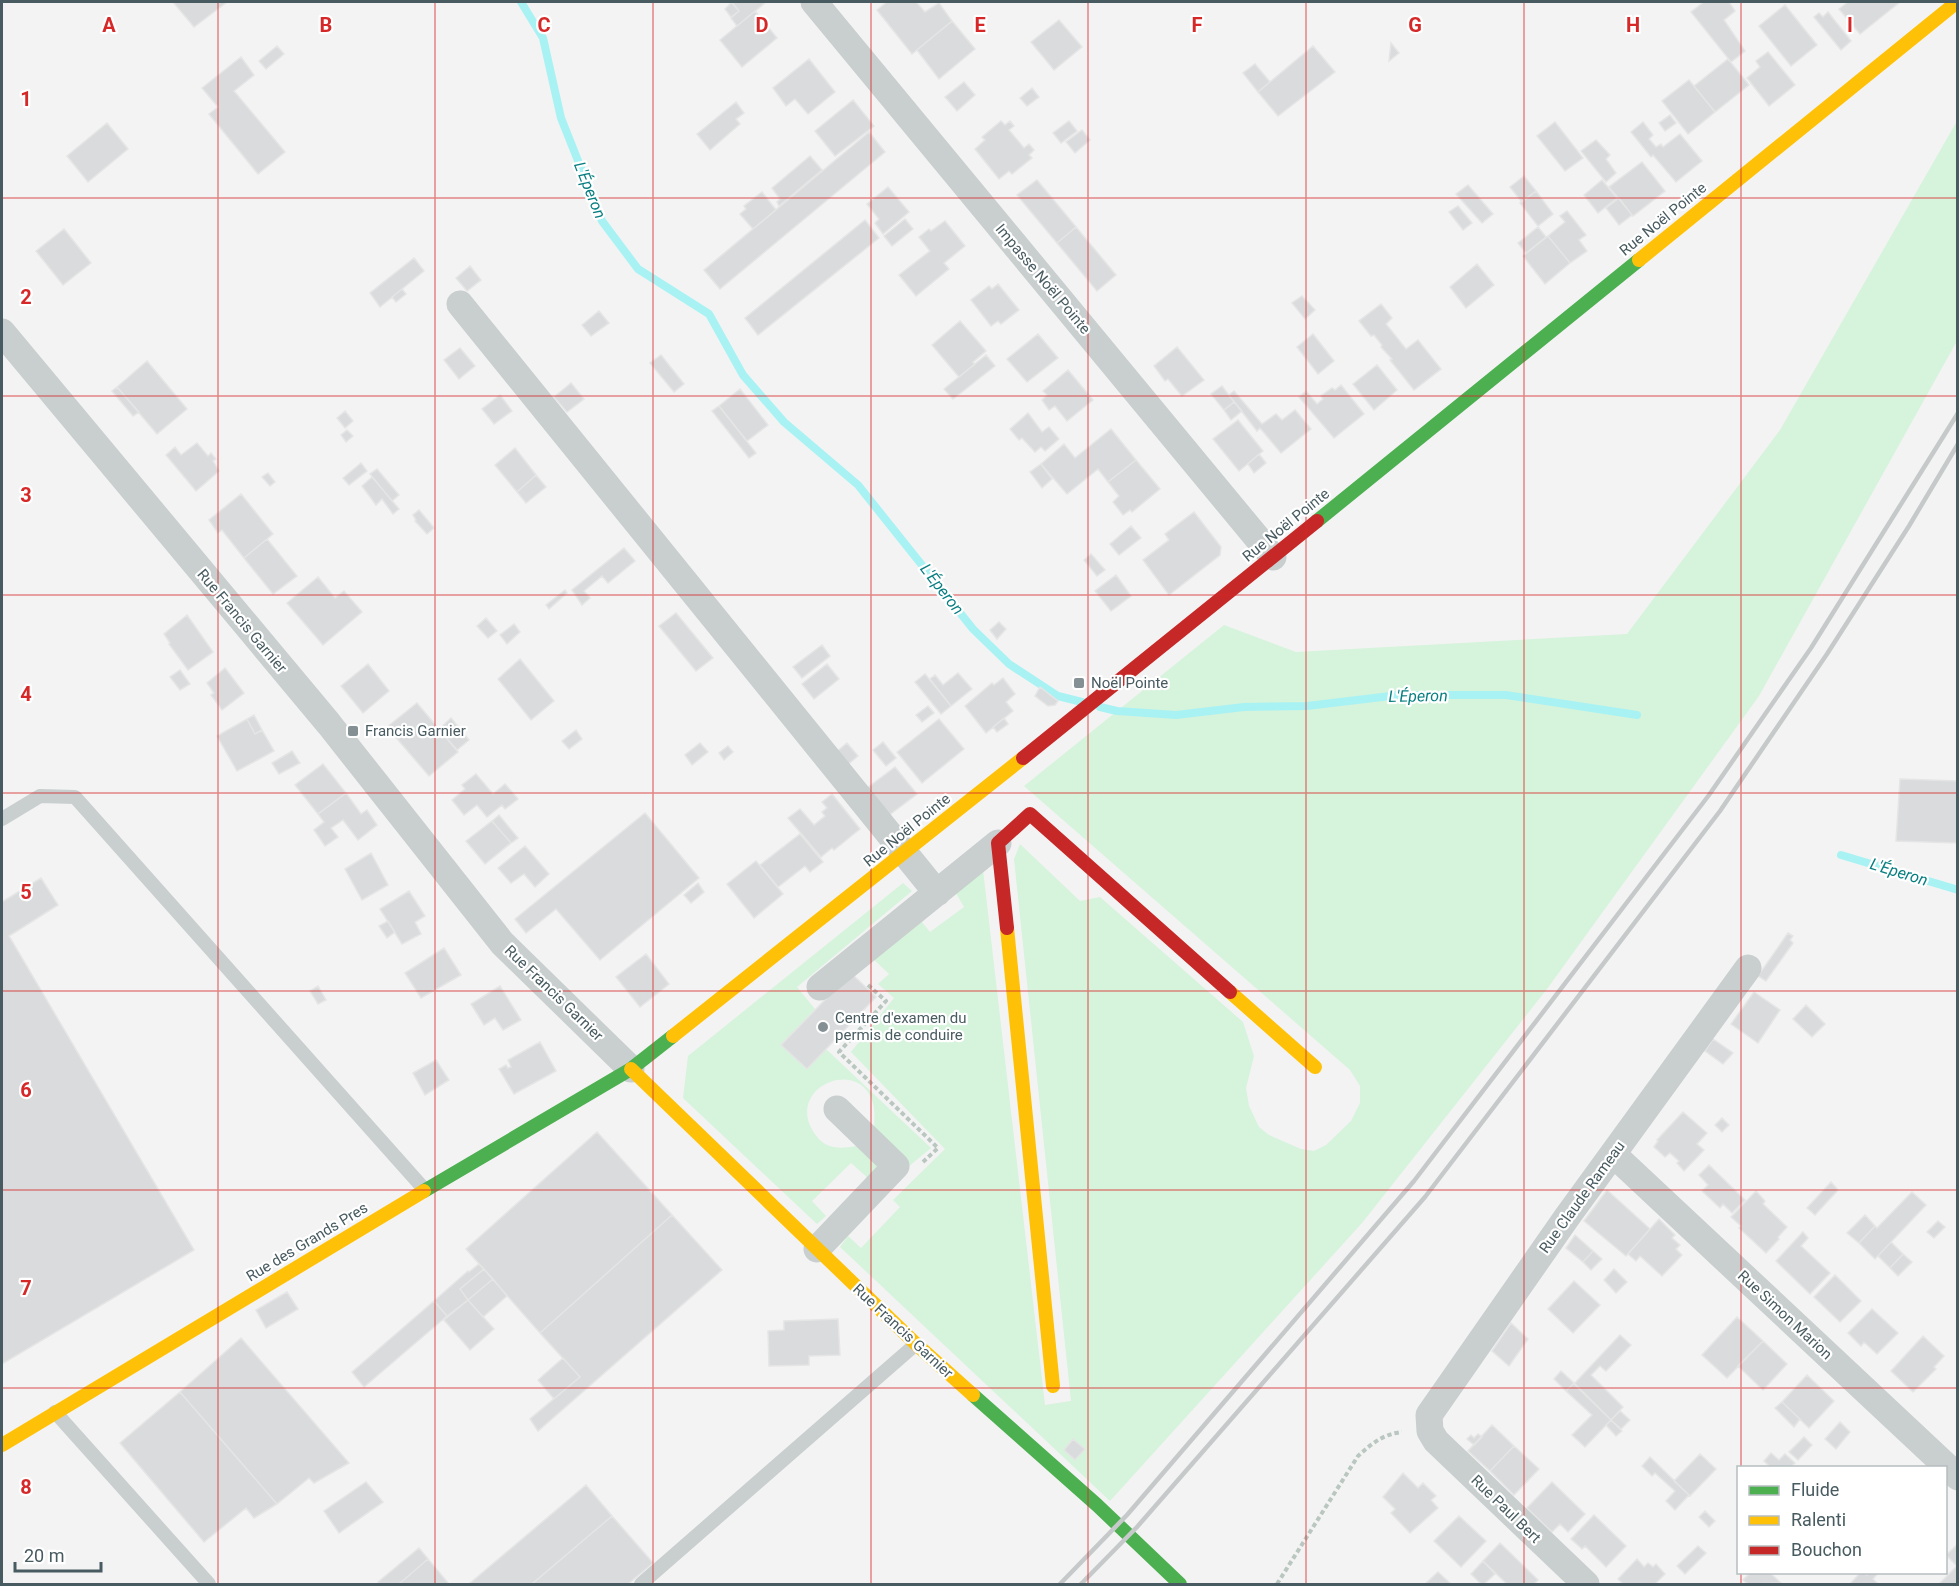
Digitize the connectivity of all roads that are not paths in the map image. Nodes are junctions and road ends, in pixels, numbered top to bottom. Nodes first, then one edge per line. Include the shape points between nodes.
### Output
1 (814, 2) edge
2 (1957, 2) edge
3 (460, 304) dead end
4 (2, 332) edge
5 (1273, 556) junction
6 (2, 819) edge
7 (998, 843) junction
8 (906, 852) junction
9 (937, 892) junction
10 (1748, 968) dead end
11 (820, 987) dead end
12 (1315, 1067) dead end
13 (632, 1069) junction
14 (837, 1109) dead end
15 (1613, 1154) junction
16 (425, 1190) junction
17 (817, 1249) junction
18 (916, 1344) junction
19 (1053, 1386) dead end
20 (55, 1412) junction
21 (1430, 1431) joint
22 (2, 1445) edge
23 (1946, 1466) edge
24 (1947, 1467) edge
25 (1958, 1477) edge
26 (209, 1584) edge
27 (641, 1584) edge
28 (1180, 1584) edge
29 (1586, 1584) edge

1 - 5 street, Impasse Noël Pointe
2 - 5 street, Rue Noël Pointe
3 - 8 street
4 - 13 street, Rue Francis Garnier via 329,724 502,943
5 - 8 street, Rue Noël Pointe
6 - 16 lane via 40,796 75,797
7 - 9 street
7 - 12 street via 1030,814
7 - 19 street
8 - 9 street
8 - 13 street, Rue Noël Pointe
9 - 11 street
10 - 15 street, Rue Claude Rameau
13 - 16 street, Rue des Grands Pres
13 - 17 street, Rue Francis Garnier
14 - 17 street via 896,1166
15 - 21 street, Rue Claude Rameau via 1432,1410
15 - 23 street, Rue Simon Marion
16 - 20 street, Rue des Grands Pres
17 - 18 street, Rue Francis Garnier
18 - 27 lane
18 - 28 street, Rue Francis Garnier
20 - 22 street, Rue des Grands Pres
20 - 26 lane
21 - 29 street, Rue Paul Bert via 1436,1442
24 - 25 street, Rue Simon Marion

